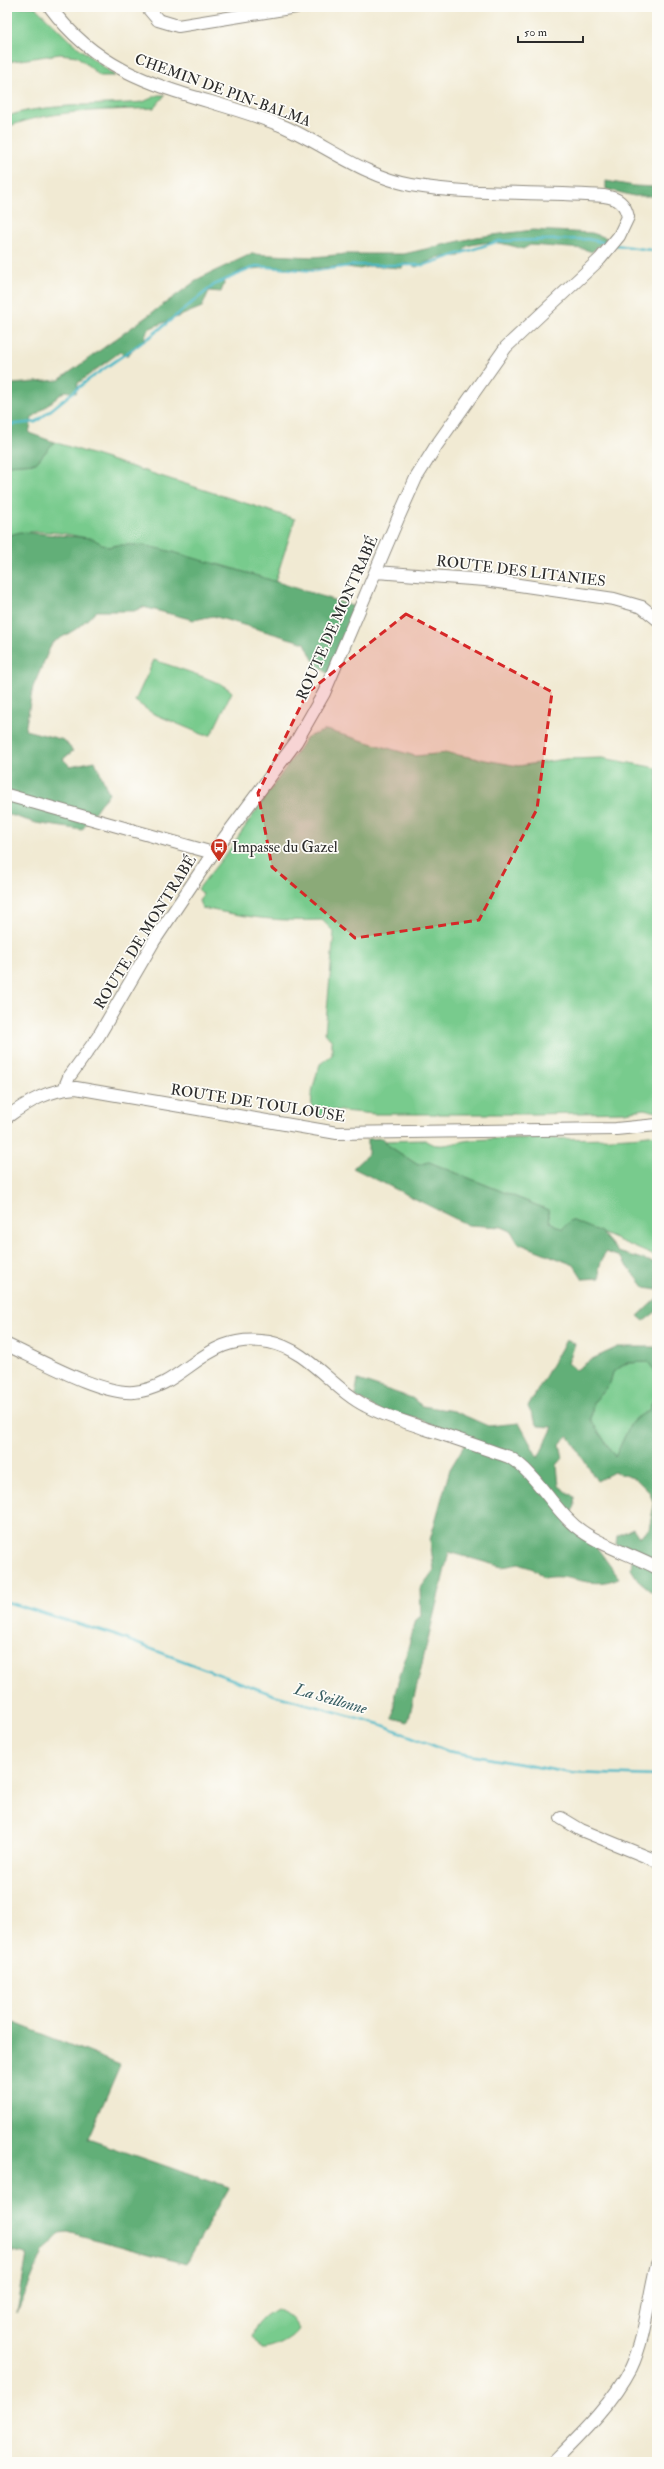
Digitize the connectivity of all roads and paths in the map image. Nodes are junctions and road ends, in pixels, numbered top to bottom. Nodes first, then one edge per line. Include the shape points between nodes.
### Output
1 (51, 7) edge
2 (147, 7) edge
3 (296, 7) edge
4 (619, 236) joint
5 (376, 572) junction
6 (657, 619) edge
7 (7, 795) edge
8 (213, 853) junction
9 (64, 1089) junction
10 (7, 1118) edge
11 (657, 1125) edge
12 (7, 1345) edge
13 (657, 1568) edge
14 (561, 1818) dead end
15 (657, 1861) edge
16 (656, 2272) edge
17 (553, 2462) edge

1 - 4 street, CHEMIN DE PIN-BALMA via 80,41 124,71 156,85 283,127 390,180 455,190 583,194 616,198 624,205 628,217
2 - 3 street via 158,20 178,26
4 - 5 street, ROUTE DE MONTRABÉ via 578,281 506,347 489,368 416,478
5 - 6 street, ROUTE DES LITANIES via 485,580 614,599 642,607
5 - 8 street, ROUTE DE MONTRABÉ via 324,693 296,742
7 - 8 street
8 - 9 street, ROUTE DE MONTRABÉ via 154,941 98,1038 69,1077
9 - 10 street, ROUTE DE TOULOUSE via 41,1095
9 - 11 street, ROUTE DE TOULOUSE via 89,1090 337,1134 608,1129
12 - 13 street via 107,1389 134,1392 156,1386 204,1354 230,1342 256,1341 282,1346 300,1355 343,1392 367,1407 509,1457 526,1469 567,1518 583,1532
14 - 15 street via 581,1830
16 - 17 street via 630,2368 607,2403

